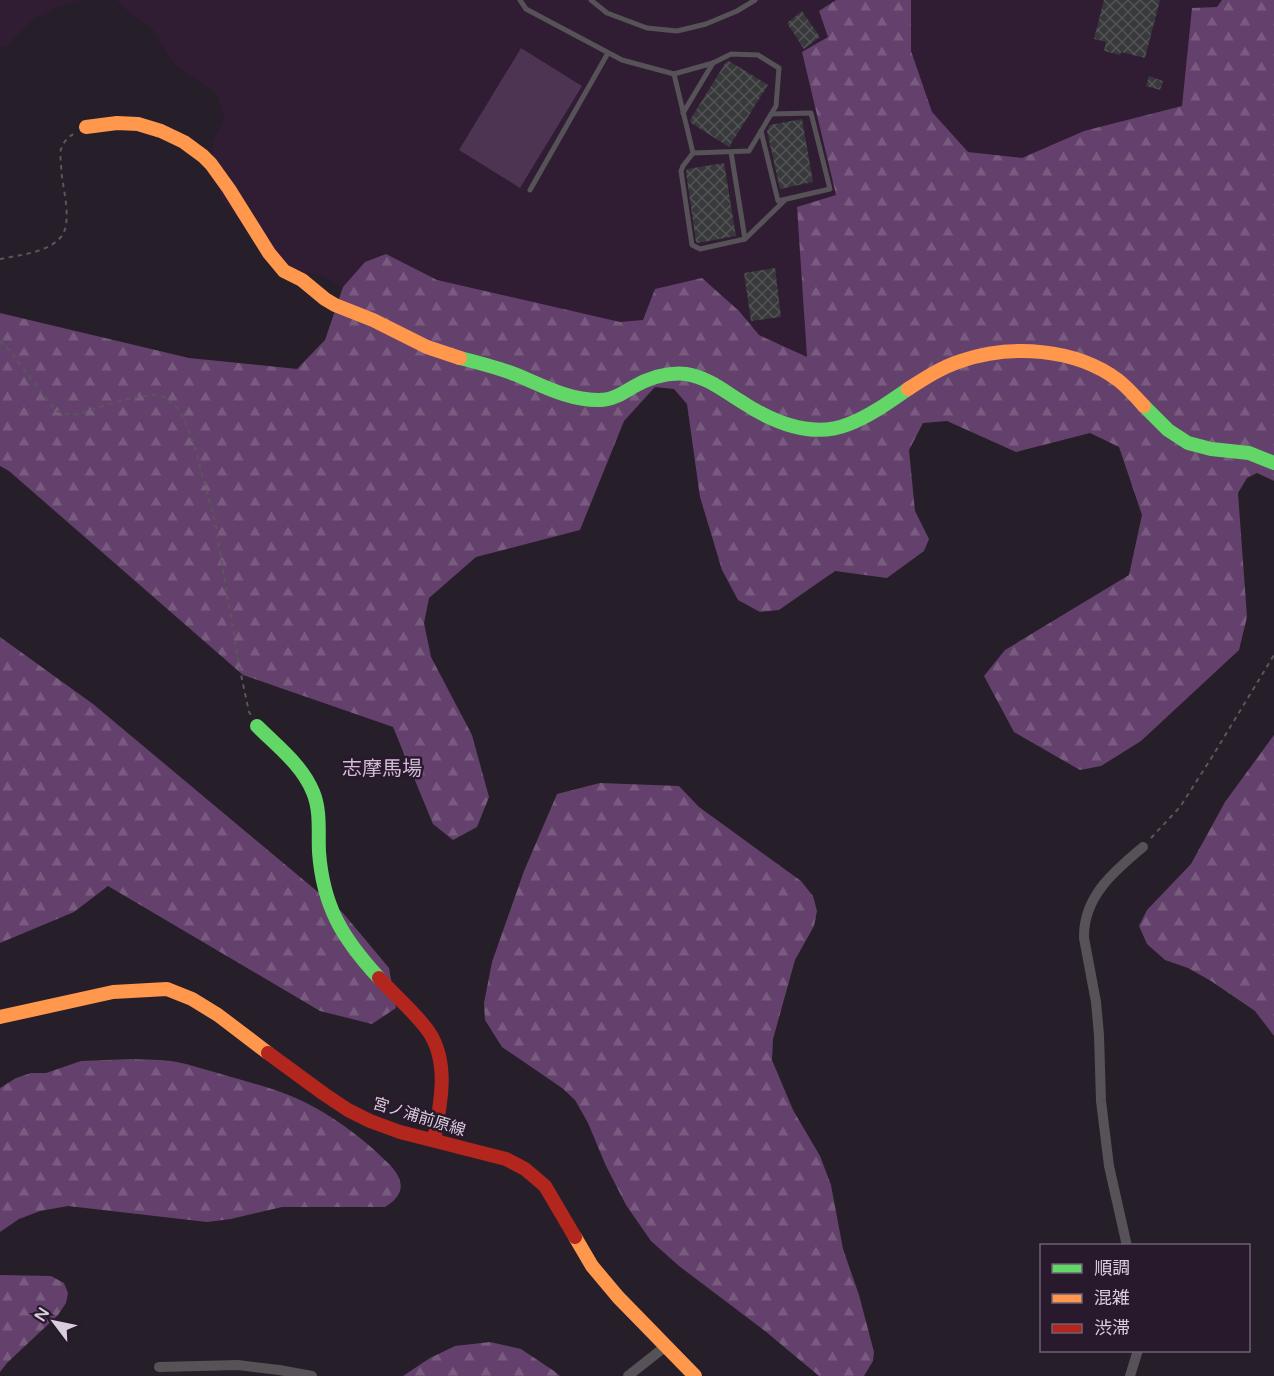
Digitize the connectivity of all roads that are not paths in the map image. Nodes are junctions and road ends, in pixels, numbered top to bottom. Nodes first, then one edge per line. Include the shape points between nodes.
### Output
1 (520, 0) edge
2 (591, 0) edge
3 (755, 0) edge
4 (608, 53) junction
5 (713, 63) junction
6 (674, 74) junction
7 (683, 113) junction
8 (771, 114) junction
9 (86, 127) road end
10 (761, 131) junction
11 (731, 152) junction
12 (693, 153) junction
13 (530, 190) dead end
14 (785, 200) junction
15 (745, 239) junction
16 (1274, 463) edge
17 (257, 726) road end
18 (1143, 847) road end
19 (0, 1017) edge
20 (434, 1140) junction
21 (1127, 1244) edge
22 (666, 1346) junction
23 (1136, 1352) edge
24 (159, 1366) dead end
25 (312, 1376) edge
26 (628, 1376) edge
27 (695, 1376) edge
28 (1130, 1376) edge

1 - 4 lane via 526,9
2 - 3 lane via 607,13 647,28 677,31 706,24
4 - 6 lane
4 - 13 lane
5 - 6 lane
5 - 7 lane
5 - 8 lane via 731,54 758,55 779,68 776,106
6 - 7 lane
7 - 12 lane
8 - 10 lane
8 - 14 lane via 811,113 830,189
9 - 16 street via 128,123 176,138 196,149 221,177 284,271 327,301 432,350 481,362 569,395 610,399 655,376 686,374 707,380 779,423 793,428 829,430 859,422 960,361 986,354 1027,351 1096,366 1117,379 1171,433 1187,443 1248,453
10 - 11 lane via 749,151
10 - 14 lane via 778,201
11 - 12 lane
11 - 15 lane
12 - 15 lane via 681,171 692,244 700,249
14 - 15 lane
17 - 20 street via 296,765 314,793 322,878 336,920 355,950 417,1018 436,1045 442,1094
18 - 21 street via 1100,889 1088,908 1084,927 1096,1002 1109,1166
19 - 20 street, 宮ノ浦前原線 via 113,992 167,989 218,1015 348,1110 400,1132
20 - 22 street, 宮ノ浦前原線 via 506,1159 545,1186 592,1266
22 - 26 street
22 - 27 street, 宮ノ浦前原線
23 - 28 street
24 - 25 street via 238,1365

